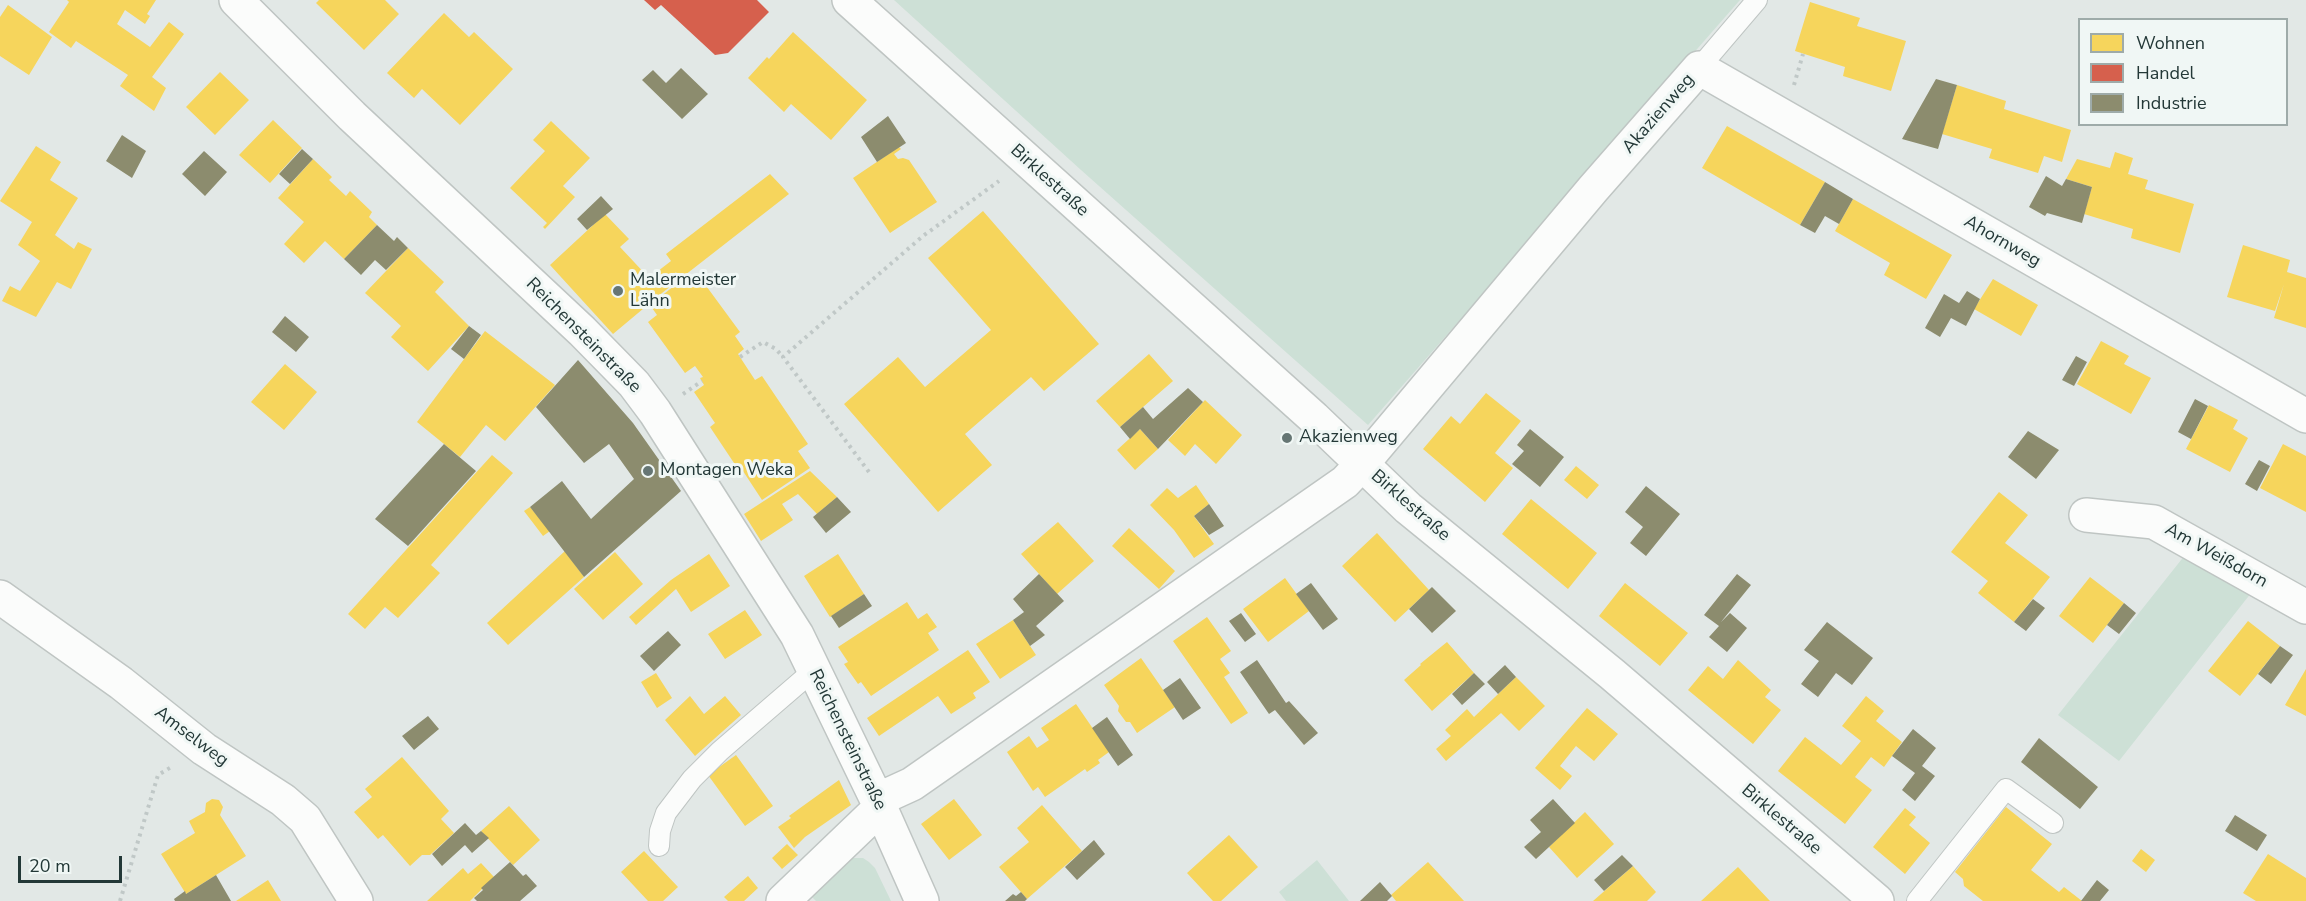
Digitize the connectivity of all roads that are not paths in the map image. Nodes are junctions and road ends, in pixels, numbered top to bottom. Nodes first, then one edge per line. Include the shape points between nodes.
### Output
1 (236, 0) edge
2 (849, 0) edge
3 (1756, 0) edge
4 (1699, 68) junction
5 (2306, 416) edge
6 (1362, 464) junction
7 (2086, 515) dead end
8 (0, 597) edge
9 (2306, 607) edge
10 (814, 670) junction
11 (879, 804) junction
12 (2053, 823) dead end
13 (659, 846) dead end
14 (356, 901) edge
15 (783, 901) edge
16 (922, 901) edge
17 (1877, 901) edge
18 (1917, 901) edge

1 - 10 street, Reichensteinstraße via 634,384 656,412 797,635
2 - 6 street, Birklestraße
3 - 4 lane, Akazienweg
4 - 5 street, Ahornweg
4 - 6 street, Akazienweg
6 - 11 street, Akazienweg via 1345,482
6 - 17 street, Birklestraße via 1408,508 1612,674
7 - 9 street, Am Weißdorn via 2154,522
8 - 14 street, Amselweg via 121,683 204,749 283,800 305,819
10 - 11 street, Reichensteinstraße
10 - 13 lane via 692,779 666,813
11 - 15 street, Akazienweg
11 - 16 street, Reichensteinstraße
12 - 18 lane via 2006,789

